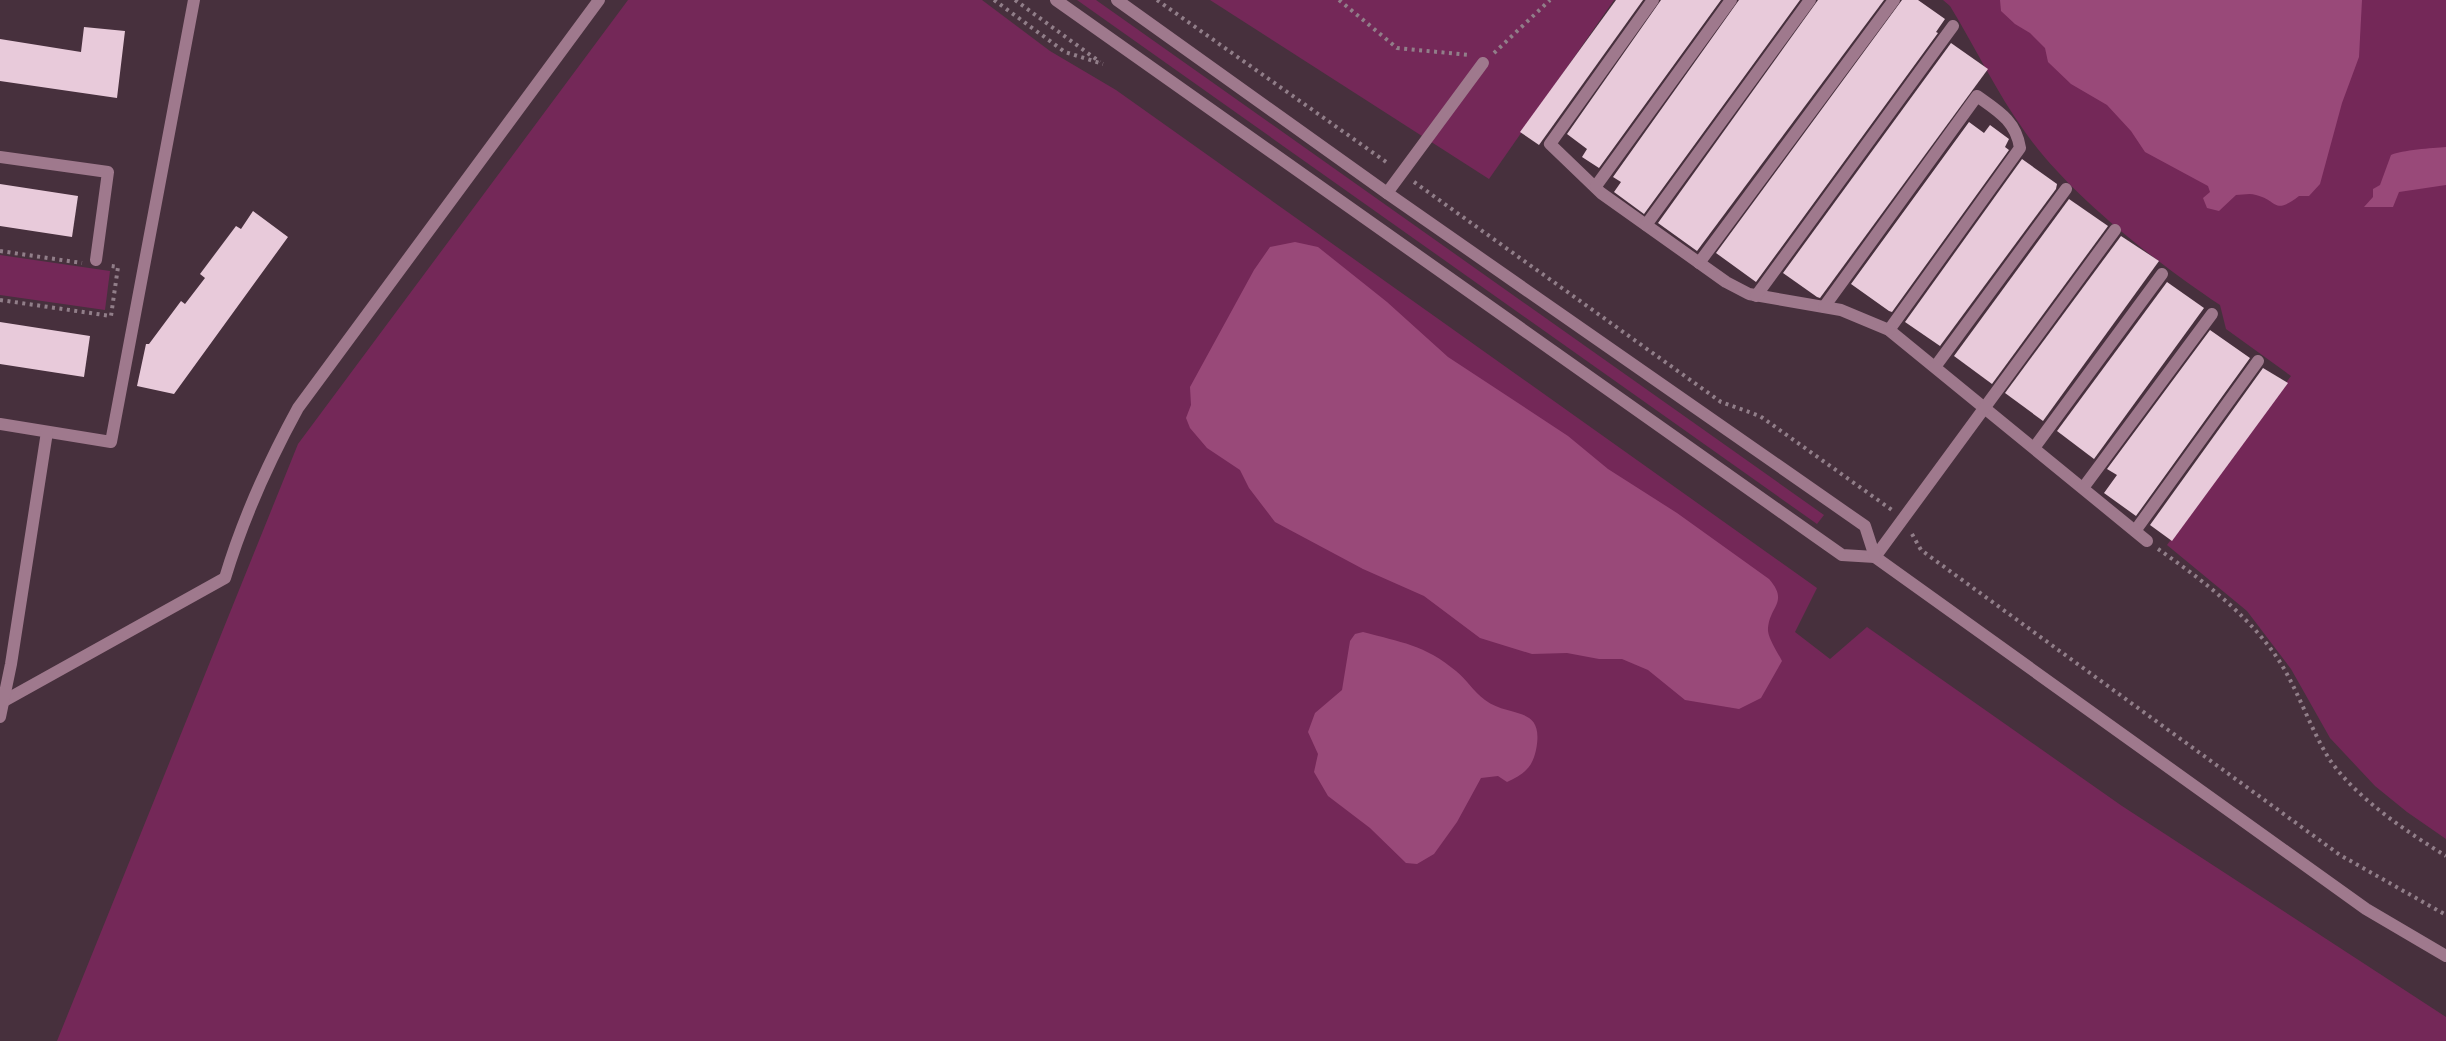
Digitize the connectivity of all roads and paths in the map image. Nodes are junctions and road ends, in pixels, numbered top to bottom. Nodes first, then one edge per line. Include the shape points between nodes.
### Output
1 (194, 0) edge
2 (600, 0) edge
3 (994, 0) edge
4 (1014, 0) edge
5 (1056, 0) edge
6 (1117, 0) edge
7 (1339, 0) edge
8 (1550, 0) edge
9 (1653, 0) edge
10 (1731, 0) edge
11 (1810, 0) edge
12 (1894, 0) edge
13 (1953, 26) dead end
14 (1483, 63) junction
15 (0, 157) edge
16 (1596, 186) junction
17 (2066, 189) dead end
18 (1387, 193) junction
19 (1646, 225) junction
20 (2115, 230) dead end
21 (0, 251) edge
22 (83, 263) dead end
23 (101, 263) joint
24 (1699, 263) junction
25 (2162, 274) dead end
26 (1756, 296) junction
27 (0, 300) edge
28 (1824, 307) junction
29 (2212, 314) dead end
30 (1889, 330) junction
31 (2258, 361) dead end
32 (1935, 367) junction
33 (1984, 407) junction
34 (0, 424) edge
35 (47, 432) junction
36 (2034, 448) junction
37 (2083, 488) junction
38 (2135, 531) junction
39 (2147, 541) joint
40 (1875, 557) junction
41 (4, 700) junction
42 (0, 717) edge
43 (2446, 856) edge
44 (2446, 956) edge

1 - 35 street via 111,442
2 - 41 street via 298,408 255,490 225,579
3 - 4 path via 1065,52 1103,64
5 - 40 street via 1833,549 1842,555
6 - 18 street
7 - 14 path via 1396,48 1458,53
8 - 14 path
9 - 16 street via 1550,144
10 - 16 street
11 - 19 street
12 - 24 street
13 - 26 street
14 - 18 street
15 - 23 street via 108,172
16 - 19 street
17 - 32 street
18 - 40 street via 1865,526
19 - 24 street
20 - 33 street
21 - 22 path
23 - 27 path via 118,267 111,316
24 - 26 street
25 - 36 street
26 - 28 street
28 - 30 street
28 - 30 street via 1977,96 2003,115 2018,133 2020,148
29 - 37 street
30 - 32 street
31 - 38 street
32 - 33 street
33 - 36 street
33 - 40 street
34 - 35 street
35 - 41 street
36 - 37 street
37 - 38 street
38 - 39 street
39 - 43 path via 2195,574 2247,622 2283,666 2329,758 2369,802
40 - 44 street via 2366,909
41 - 42 street

